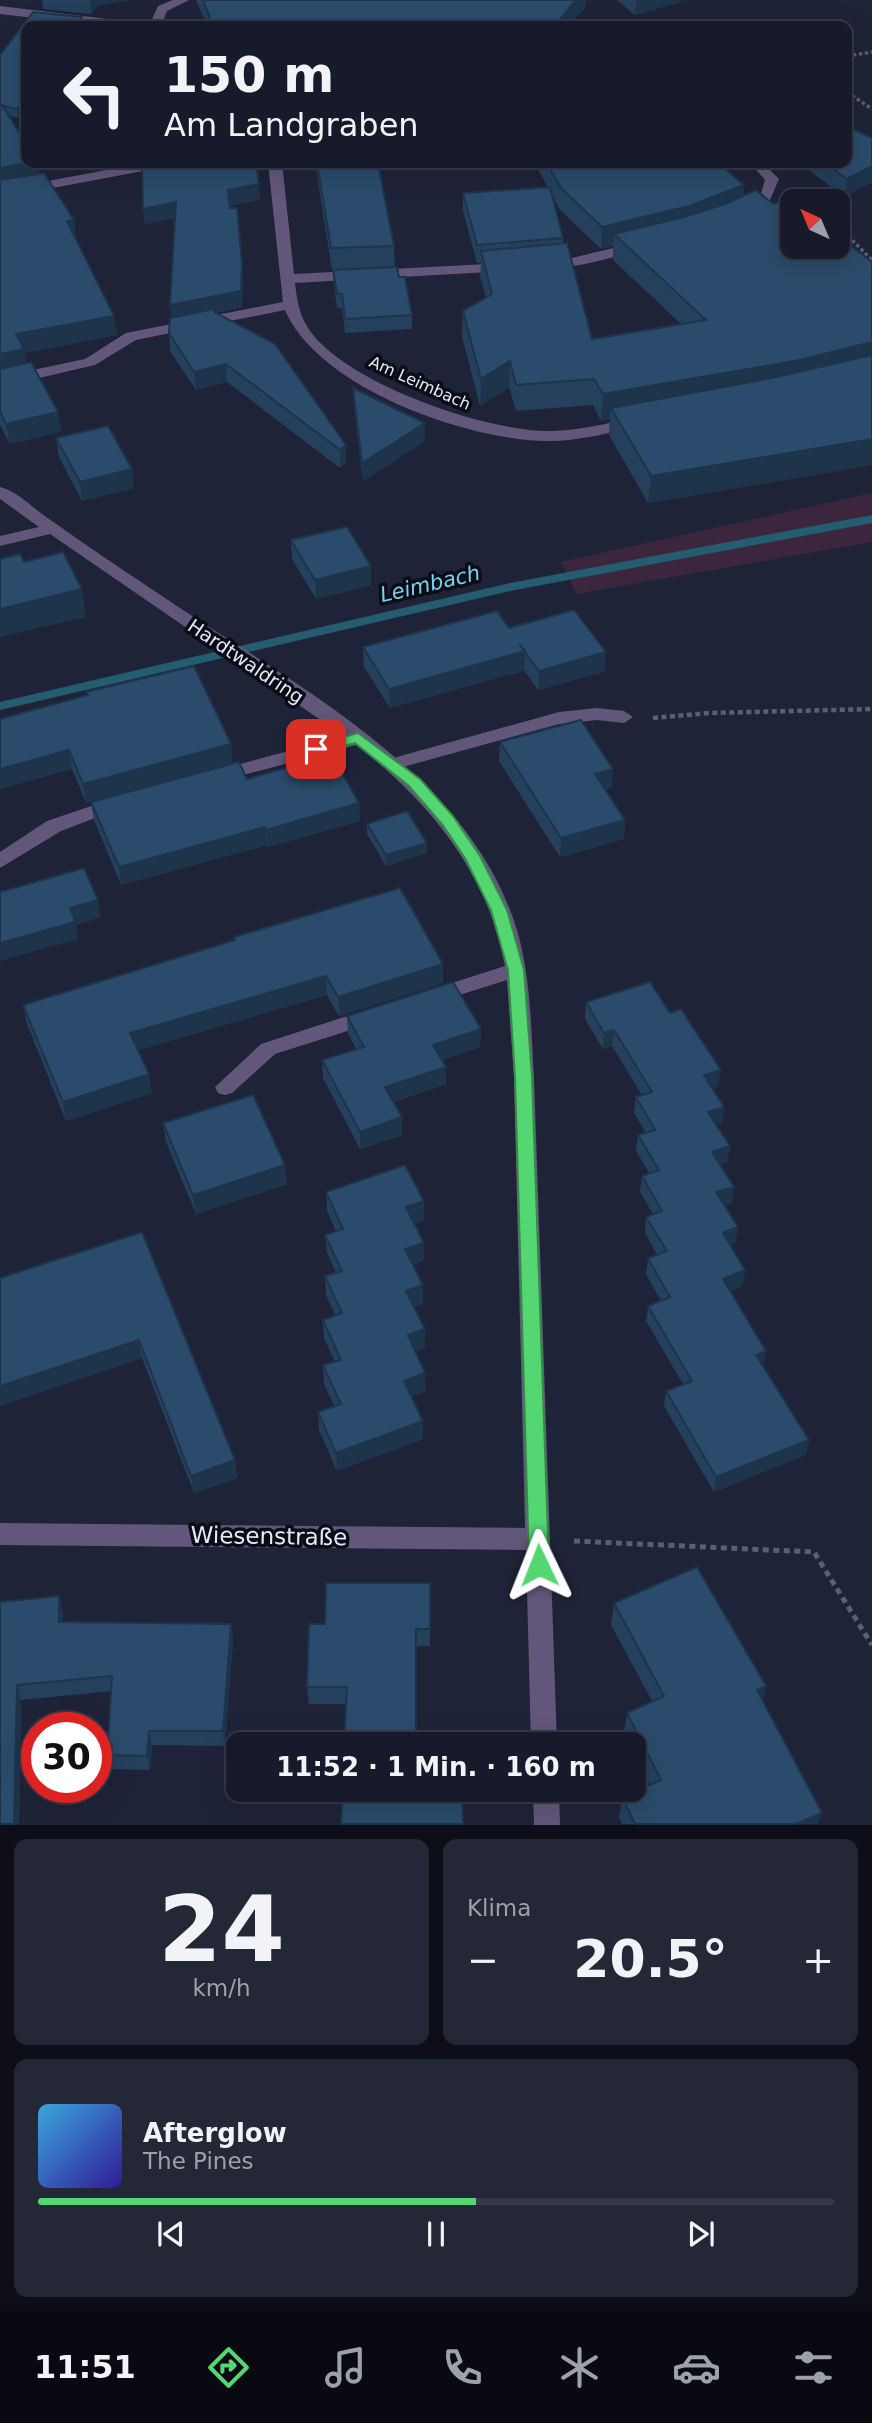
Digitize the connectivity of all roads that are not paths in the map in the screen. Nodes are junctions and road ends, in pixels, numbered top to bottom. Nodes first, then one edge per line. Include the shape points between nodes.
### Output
1 (183, 0) edge
2 (0, 10) edge
3 (91, 21) edge
4 (157, 21) edge
5 (138, 168) edge
6 (276, 168) edge
7 (761, 168) edge
8 (0, 194) edge
9 (735, 218) edge
10 (652, 242) edge
11 (288, 279) junction
12 (290, 305) junction
13 (0, 382) edge
14 (653, 419) edge
15 (0, 492) edge
16 (52, 529) junction
17 (0, 541) edge
18 (206, 635) joint
19 (624, 717) road end
20 (358, 738) junction
21 (391, 764) junction
22 (199, 781) edge
23 (136, 798) edge
24 (0, 861) edge
25 (516, 970) junction
26 (412, 1003) edge
27 (386, 1012) edge
28 (225, 1087) dead end
29 (0, 1534) edge
30 (538, 1539) junction
31 (544, 1732) edge
32 (546, 1802) edge
33 (547, 1825) edge

1 - 4 street via 162,9
2 - 3 street
5 - 8 street
6 - 11 street, Am Leimbach
7 - 9 street via 772,179 771,192 762,203
10 - 11 street via 572,262
11 - 12 street, Am Leimbach
12 - 13 street via 131,336 90,362
12 - 14 street, Am Leimbach via 307,337 330,358 405,398 462,421 547,436
15 - 16 street, Hardtwaldring
16 - 17 street
16 - 18 street, Hardtwaldring
18 - 20 street, Hardtwaldring
19 - 21 street via 559,718
20 - 21 street, Hardtwaldring
20 - 22 street
21 - 25 street, Hardtwaldring via 432,801 472,856 499,910
23 - 24 street via 54,826
25 - 26 street
25 - 30 street, Hardtwaldring via 524,1077
27 - 28 street via 268,1049
29 - 30 street, Wiesenstraße
30 - 31 street, Hardtwaldring
32 - 33 street

